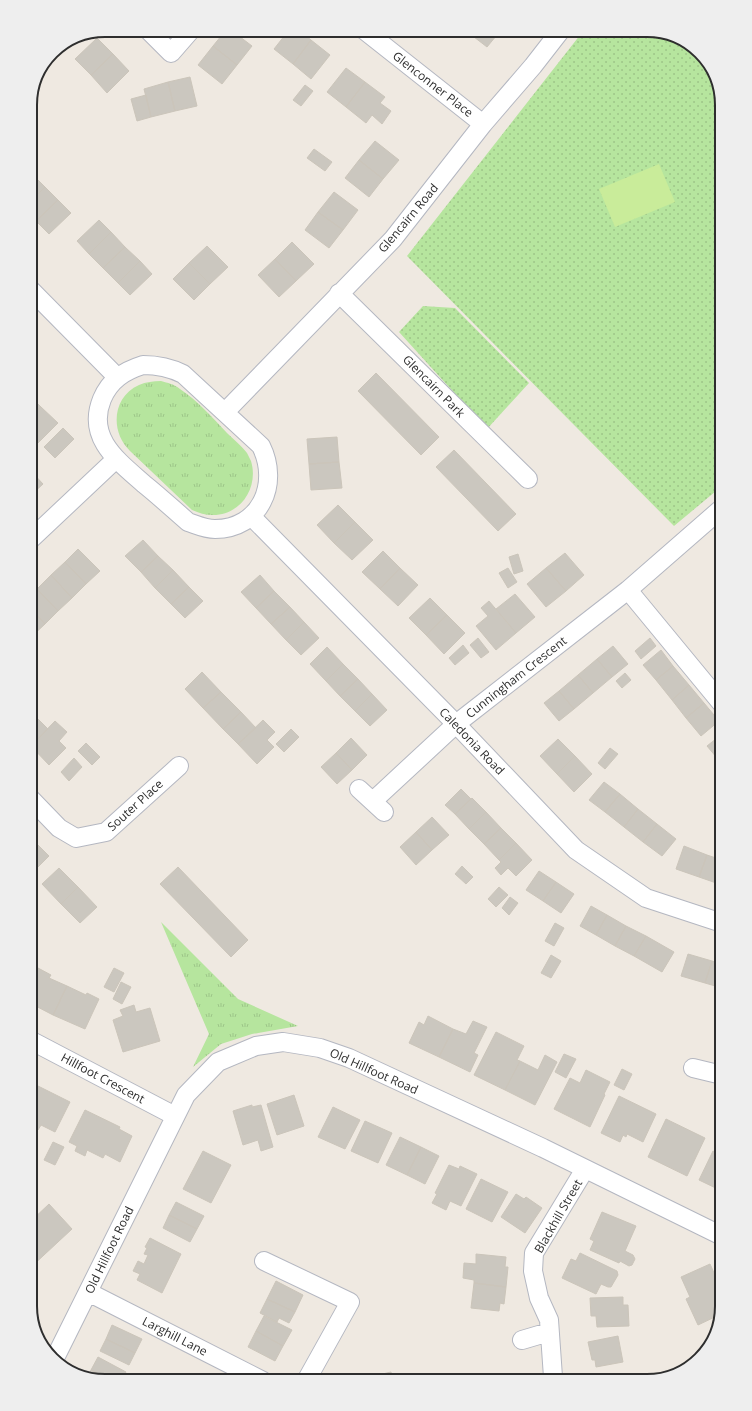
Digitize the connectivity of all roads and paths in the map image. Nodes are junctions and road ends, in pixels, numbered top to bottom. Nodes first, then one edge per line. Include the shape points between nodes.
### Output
1 (155, 37) edge
2 (185, 37) edge
3 (373, 37) edge
4 (556, 37) edge
5 (483, 124) junction
6 (339, 293) junction
7 (37, 296) edge
8 (117, 377) junction
9 (225, 412) junction
10 (116, 459) junction
11 (528, 479) dead end
12 (715, 514) edge
13 (251, 516) junction
14 (37, 533) edge
15 (628, 590) junction
16 (715, 696) edge
17 (456, 724) junction
18 (179, 766) dead end
19 (359, 789) dead end
20 (37, 806) edge
21 (715, 921) edge
22 (37, 1044) edge
23 (693, 1068) dead end
24 (715, 1073) edge
25 (175, 1116) junction
26 (586, 1169) junction
27 (715, 1233) edge
28 (264, 1261) dead end
29 (88, 1292) junction
30 (549, 1332) junction
31 (522, 1340) dead end
32 (57, 1354) edge
33 (249, 1374) edge
34 (310, 1374) edge
35 (554, 1374) edge

1 - 2 street via 171,53
3 - 5 street, Glenconner Place
4 - 5 street, Glencairn Road
5 - 6 street, Glencairn Road via 393,239
6 - 9 street, Glencairn Road
6 - 11 street, Glencairn Park
7 - 8 street
8 - 9 street via 129,369 143,365 170,368 183,374
8 - 10 street via 105,392 98,414 101,437
9 - 13 street via 261,446 266,455 269,483 262,503
10 - 13 street via 188,522 214,529 238,524
10 - 14 street
12 - 15 street, Cunningham Crescent
13 - 17 street, Caledonia Road
15 - 16 street
15 - 17 street, Cunningham Crescent
17 - 19 street, Cunningham Crescent via 378,807
17 - 21 street, Caledonia Road via 576,850 646,898
18 - 20 street, Souter Place via 106,832 76,838 58,828
22 - 25 street, Hillfoot Crescent
23 - 24 street
25 - 26 street, Old Hillfoot Road via 186,1095 218,1062 256,1046 283,1042 320,1048 349,1058
25 - 29 street, Old Hillfoot Road
26 - 27 street, Old Hillfoot Road
26 - 30 street, Blackhill Street via 534,1253 533,1271 539,1298 549,1320
28 - 34 street via 350,1302
29 - 32 street, Old Hillfoot Road
29 - 33 street, Larghill Lane
30 - 31 street
30 - 35 street, Blackhill Street

